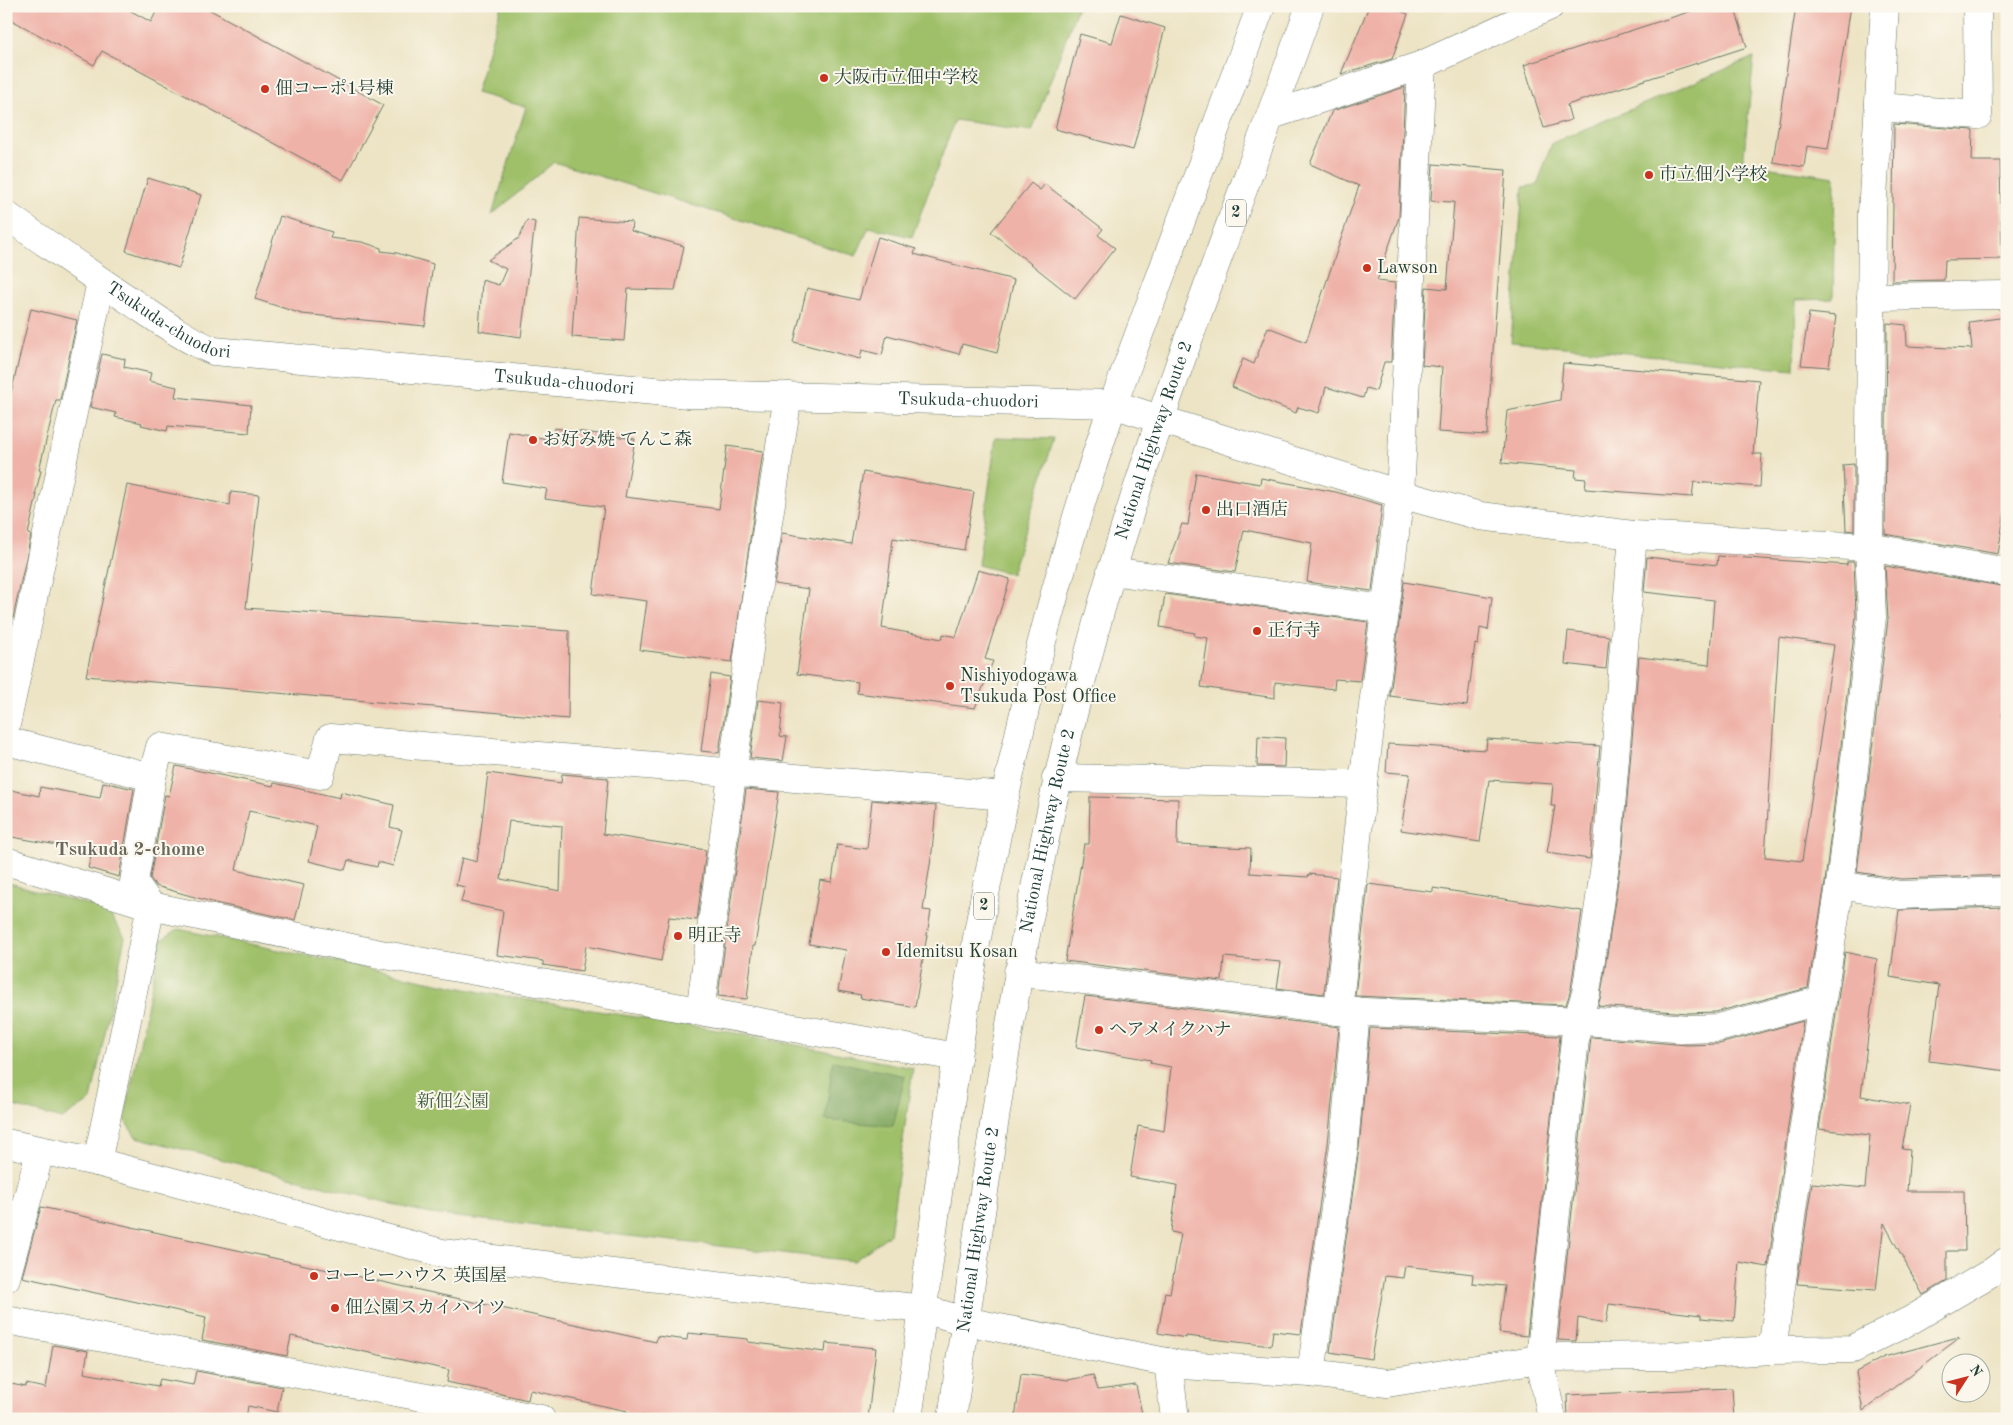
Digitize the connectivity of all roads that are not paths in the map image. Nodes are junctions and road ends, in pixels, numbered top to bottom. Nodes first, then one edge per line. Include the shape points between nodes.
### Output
1 (1261, 6) edge
2 (1310, 6) edge
3 (1550, 6) edge
4 (1885, 6) edge
5 (1977, 6) edge
6 (1422, 65) junction
7 (1879, 107) junction
8 (1272, 116) junction
9 (6, 215) edge
10 (101, 282) junction
11 (2007, 295) edge
12 (1871, 298) junction
13 (788, 396) junction
14 (1113, 404) junction
15 (1159, 419) junction
16 (1400, 494) junction
17 (1633, 535) junction
18 (1869, 547) junction
19 (1111, 572) junction
20 (2007, 572) edge
21 (1386, 609) junction
22 (6, 725) edge
23 (6, 741) edge
24 (733, 772) junction
25 (152, 777) junction
26 (1056, 778) junction
27 (1363, 784) junction
28 (1005, 796) junction
29 (6, 861) edge
30 (1840, 885) junction
31 (2007, 891) edge
32 (151, 906) junction
33 (1018, 972) junction
34 (1822, 1000) junction
35 (1347, 1011) junction
36 (700, 1012) junction
37 (1577, 1021) junction
38 (957, 1057) junction
39 (6, 1143) edge
40 (40, 1152) junction
41 (97, 1162) junction
42 (2007, 1261) edge
43 (6, 1278) edge
44 (923, 1309) junction
45 (6, 1320) edge
46 (965, 1321) junction
47 (1772, 1350) junction
48 (1540, 1359) junction
49 (1168, 1362) junction
50 (1311, 1373) junction
51 (541, 1419) edge
52 (908, 1419) edge
53 (952, 1419) edge
54 (1175, 1419) edge
55 (1552, 1419) edge

1 - 14 main road, 2
2 - 8 main road, National Highway Route 2 / 2
3 - 6 main road
4 - 7 main road
5 - 7 main road via 1978,115
6 - 8 main road
6 - 16 main road
7 - 12 main road via 1872,213
8 - 15 main road, National Highway Route 2 / 2
9 - 10 main road, Tsukuda-chuodori
10 - 13 main road, Tsukuda-chuodori via 196,344 214,351 688,394
10 - 22 main road
11 - 12 main road
12 - 18 main road
13 - 14 main road, Tsukuda-chuodori
13 - 24 main road
14 - 15 main road, Tsukuda-chuodori
14 - 28 main road, 2 via 1066,554
15 - 16 main road, Tsukuda-chuodori
15 - 19 main road, National Highway Route 2 / 2
16 - 17 main road, Tsukuda-chuodori via 1480,516
16 - 21 main road
17 - 18 main road, Tsukuda-chuodori
17 - 37 main road via 1608,844 1586,993
18 - 20 main road, Tsukuda-chuodori
18 - 30 main road via 1872,617
19 - 21 main road
19 - 26 main road, National Highway Route 2 / 2
21 - 27 main road
23 - 25 main road
24 - 25 main road via 330,738 320,775 160,747
24 - 28 main road
24 - 36 main road
25 - 32 main road via 134,882
26 - 27 main road
26 - 33 main road, National Highway Route 2 / 2
27 - 35 main road
28 - 38 main road, 2
29 - 32 main road
30 - 31 main road via 1900,895
30 - 34 main road
32 - 36 main road via 385,955
32 - 41 main road
33 - 35 main road
33 - 46 main road, National Highway Route 2 / 2
34 - 37 main road via 1718,1028
34 - 47 main road
35 - 37 main road
35 - 50 main road via 1344,1146
36 - 38 main road
37 - 48 main road
38 - 44 main road, 2
39 - 40 main road
40 - 41 main road
40 - 43 main road
41 - 44 main road via 442,1253
42 - 47 main road via 1911,1320 1853,1349
44 - 46 main road
44 - 52 main road, 2
45 - 51 main road
46 - 49 main road
46 - 53 main road, National Highway Route 2 / 2
47 - 48 main road
48 - 50 main road via 1387,1383
48 - 55 main road
49 - 50 main road
49 - 54 main road

